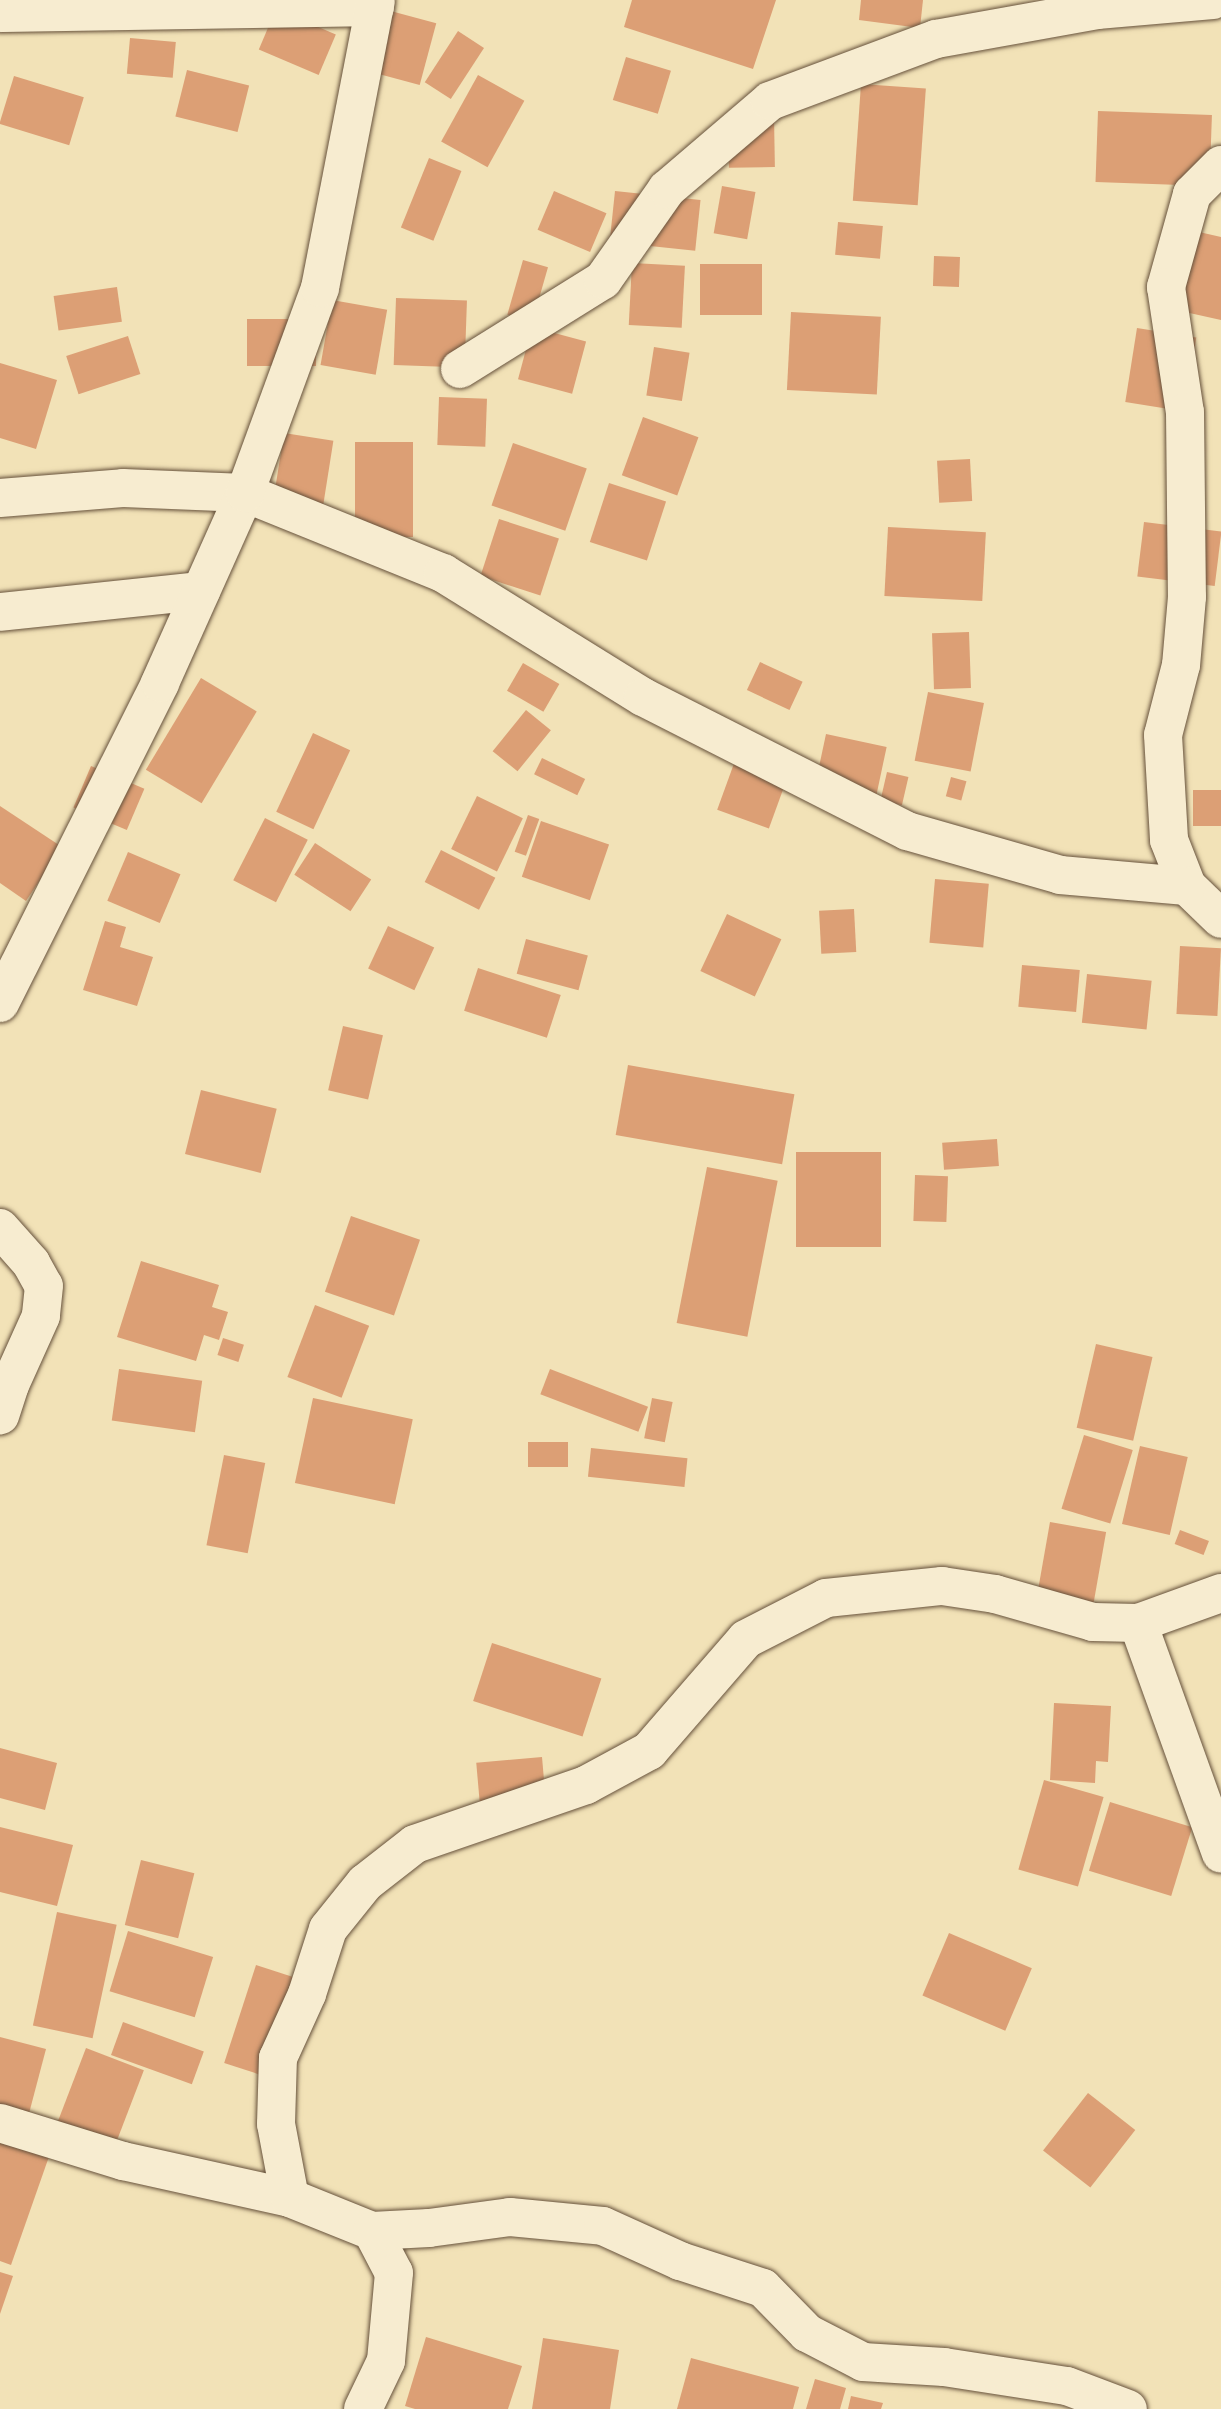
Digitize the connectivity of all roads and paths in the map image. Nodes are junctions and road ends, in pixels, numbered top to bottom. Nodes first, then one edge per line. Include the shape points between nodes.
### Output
1 (1213, 0) edge
2 (375, 3) edge
3 (0, 13) edge
4 (1221, 165) edge
5 (460, 369) dead end
6 (245, 493) junction
7 (4, 496) edge
8 (201, 591) junction
9 (0, 612) edge
10 (1187, 886) junction
11 (1221, 919) edge
12 (0, 1003) edge
13 (0, 1228) edge
14 (0, 1415) edge
15 (1221, 1593) edge
16 (1138, 1623) junction
17 (1221, 1854) edge
18 (0, 2123) edge
19 (290, 2198) junction
20 (372, 2231) junction
21 (363, 2409) edge
22 (1128, 2409) edge

1 - 5 street via 1097,10 936,39 770,101 667,189 603,280
2 - 3 street
2 - 6 street via 320,288
4 - 10 street via 1192,194 1166,286 1185,412 1186,597 1181,665 1163,735 1169,840
6 - 7 street via 123,488
6 - 8 street
6 - 10 street via 443,573 643,697 907,831 1060,875
8 - 9 street
8 - 12 street
10 - 11 street
13 - 14 street via 31,1263 44,1286 41,1315
15 - 16 street
16 - 17 street
16 - 19 street via 1093,1622 995,1594 942,1586 826,1598 746,1640 649,1751 586,1784 415,1844 365,1884 328,1929 307,1994 278,2058 276,2124
18 - 19 street via 123,2161
19 - 20 street
20 - 21 street via 394,2273 386,2361
20 - 22 street via 510,2217 603,2226 680,2261 763,2288 807,2333 863,2362 944,2367 1067,2386

